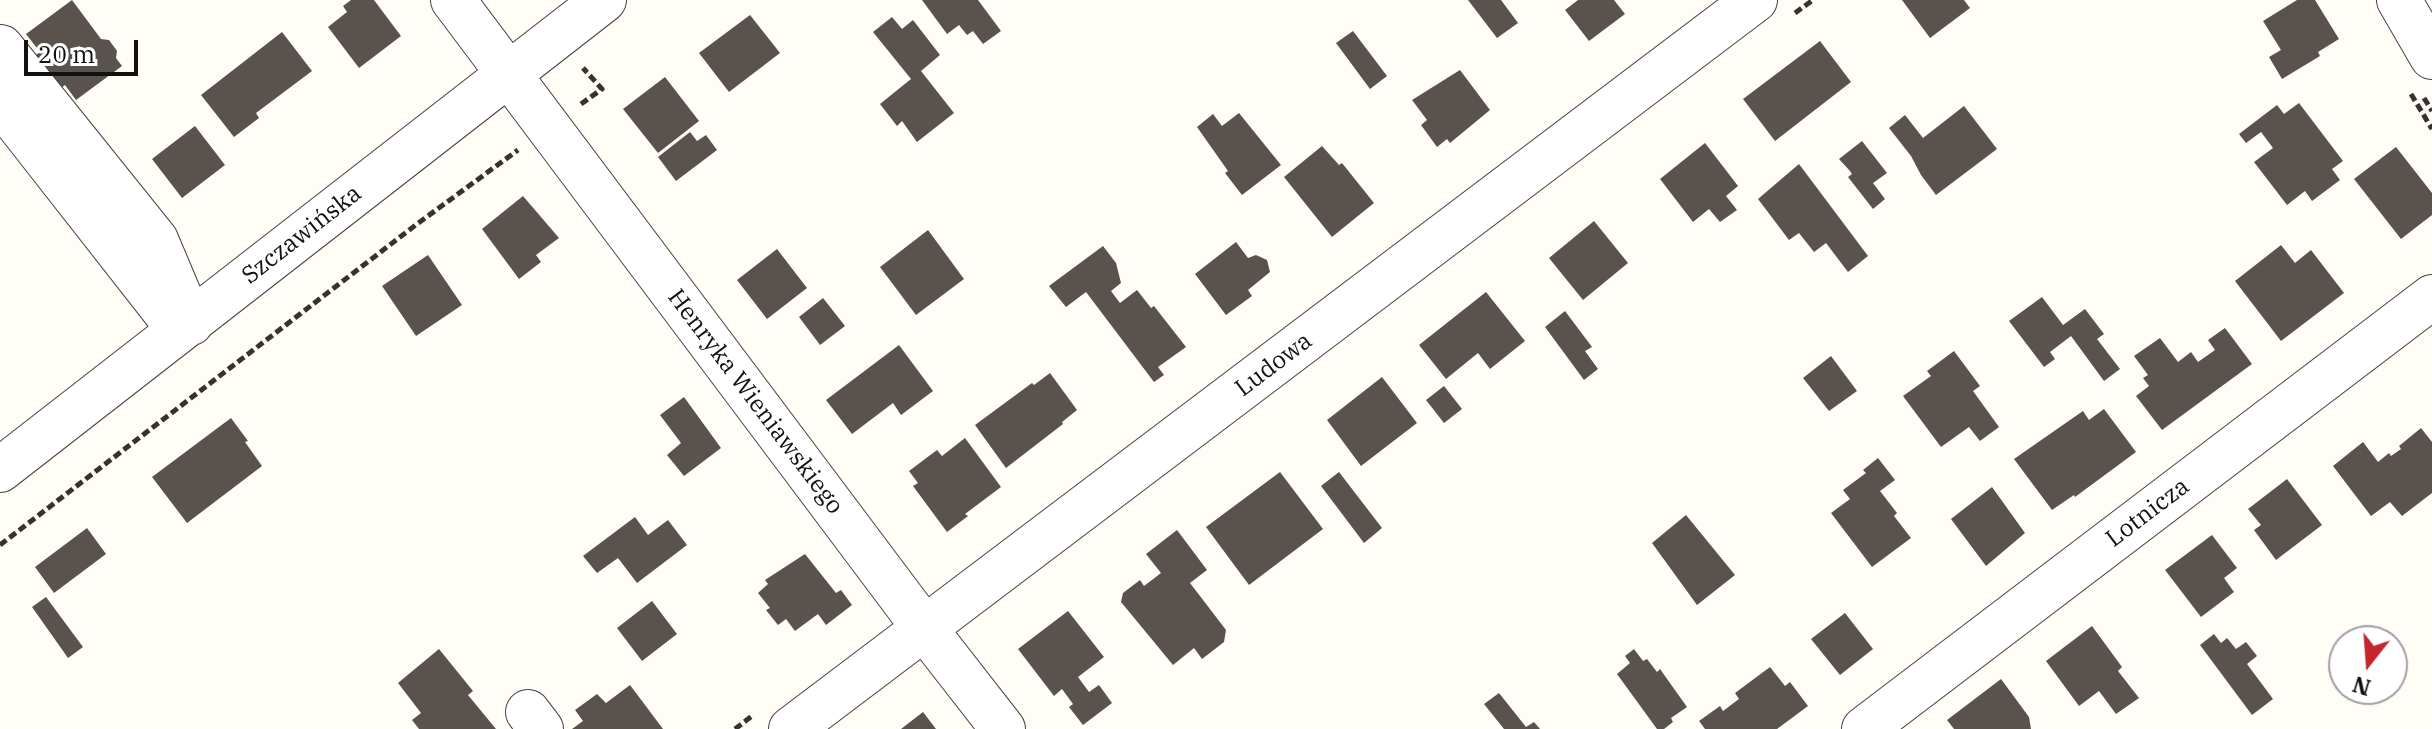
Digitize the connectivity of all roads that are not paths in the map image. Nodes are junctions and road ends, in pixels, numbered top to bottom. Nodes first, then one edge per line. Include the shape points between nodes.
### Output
1 (453, 0) edge
2 (604, 0) edge
3 (1755, 0) edge
4 (2399, 0) edge
5 (1, 47) edge
6 (2429, 47) edge
7 (509, 74) junction
8 (0, 101) edge
9 (2432, 297) edge
10 (185, 327) junction
11 (0, 470) edge
12 (925, 629) junction
13 (791, 729) edge
14 (1003, 729) edge
15 (1864, 729) edge

1 - 7 street, Henryka Wieniawskiego
2 - 7 street, Szczawińska
3 - 12 street, Ludowa
4 - 6 street
5 - 10 street via 156,240
7 - 10 street, Szczawińska
7 - 12 street, Henryka Wieniawskiego
8 - 10 street
9 - 15 street, Lotnicza
10 - 11 street, Szczawińska
12 - 13 street, Ludowa
12 - 14 street, Henryka Wieniawskiego

